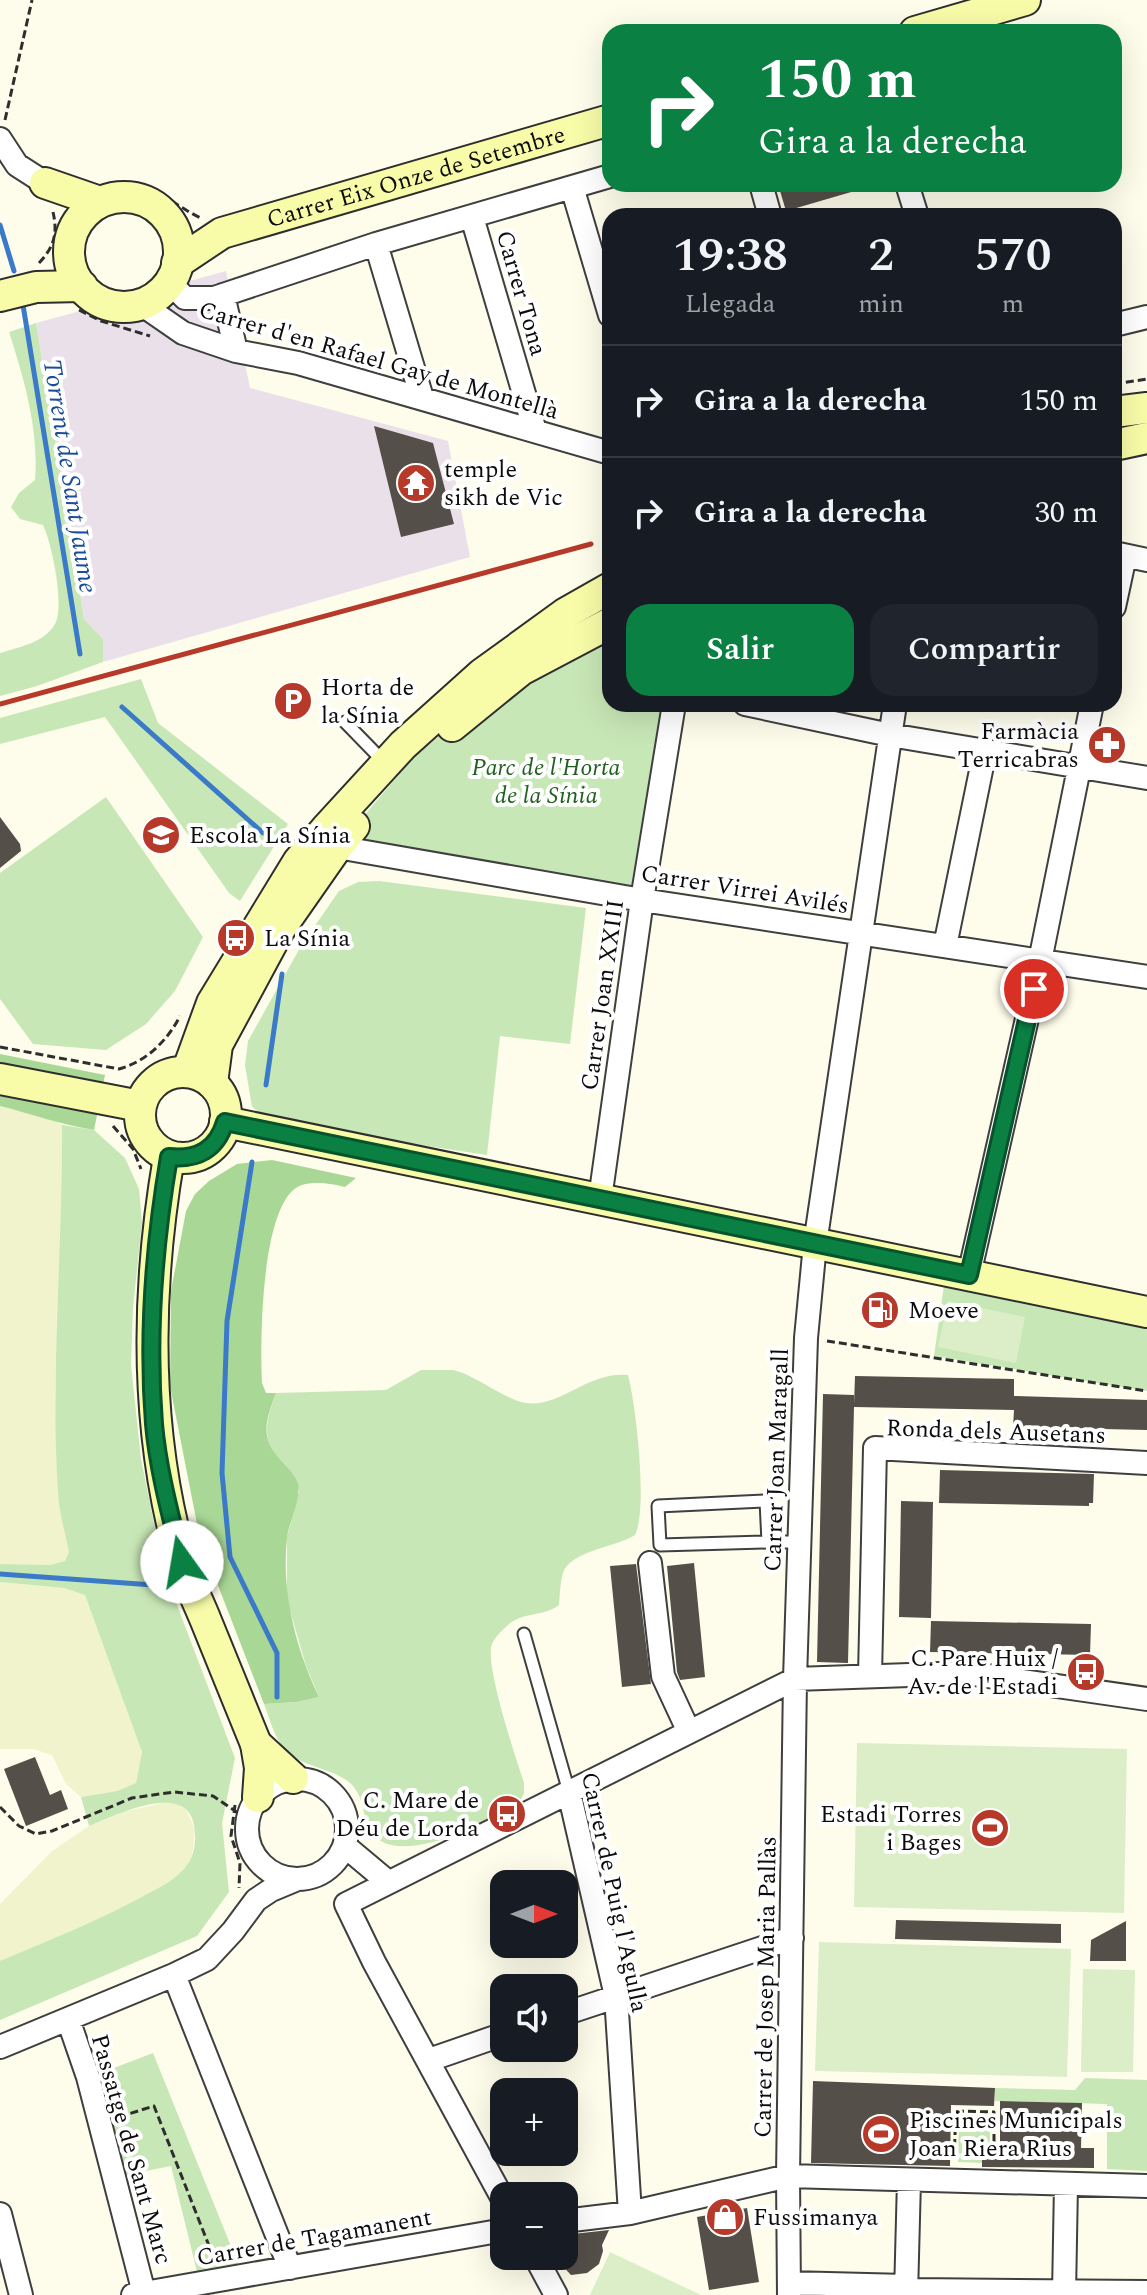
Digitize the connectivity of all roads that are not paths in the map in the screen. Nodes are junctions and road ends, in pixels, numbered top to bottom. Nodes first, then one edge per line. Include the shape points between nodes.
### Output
1 (1025, 0) edge
2 (942, 24) edge
3 (602, 122) edge
4 (0, 140) edge
5 (602, 178) edge
6 (572, 187) junction
7 (107, 193) junction
8 (61, 216) junction
9 (472, 217) junction
10 (169, 221) junction
11 (212, 225) junction
12 (376, 244) junction
13 (173, 272) junction
14 (37, 276) junction
15 (82, 286) junction
16 (602, 288) edge
17 (223, 295) junction
18 (0, 296) edge
19 (141, 304) junction
20 (1147, 317) edge
21 (1122, 323) edge
22 (236, 351) junction
23 (422, 398) junction
24 (1147, 408) edge
25 (1122, 411) edge
26 (535, 431) junction
27 (1147, 438) edge
28 (1122, 443) edge
29 (602, 451) edge
30 (1129, 556) edge
31 (1122, 580) edge
32 (602, 593) edge
33 (602, 627) edge
34 (673, 712) edge
35 (782, 712) edge
36 (894, 712) edge
37 (1090, 712) edge
38 (345, 722) dead end
39 (890, 735) junction
40 (985, 751) junction
41 (385, 763) junction
42 (1078, 767) junction
43 (1147, 778) edge
44 (337, 847) junction
45 (642, 900) junction
46 (861, 934) junction
47 (945, 946) junction
48 (1040, 961) junction
49 (1147, 977) edge
50 (199, 1078) junction
51 (0, 1079) edge
52 (140, 1106) junction
53 (225, 1122) junction
54 (169, 1157) junction
55 (600, 1199) junction
56 (815, 1244) junction
57 (969, 1275) junction
58 (1147, 1312) edge
59 (1147, 1463) edge
60 (768, 1542) junction
61 (799, 1542) junction
62 (650, 1563) dead end
63 (524, 1634) dead end
64 (870, 1676) junction
65 (795, 1679) junction
66 (1147, 1699) edge
67 (689, 1732) junction
68 (256, 1744) junction
69 (293, 1778) junction
70 (569, 1792) junction
71 (253, 1809) junction
72 (345, 1846) junction
73 (258, 1860) junction
74 (295, 1880) junction
75 (388, 1882) junction
76 (256, 1900) junction
77 (792, 1938) junction
78 (174, 1975) junction
79 (616, 1996) junction
80 (578, 2009) edge
81 (68, 2019) junction
82 (490, 2039) edge
83 (0, 2047) edge
84 (429, 2060) junction
85 (788, 2176) junction
86 (909, 2180) junction
87 (494, 2182) edge
88 (1066, 2184) junction
89 (1147, 2186) edge
90 (630, 2213) junction
91 (0, 2214) edge
92 (578, 2219) edge
93 (490, 2232) edge
94 (290, 2268) junction
95 (544, 2270) edge
96 (789, 2289) edge
97 (906, 2290) edge
98 (180, 2291) edge
99 (1064, 2292) edge
100 (1147, 2292) edge
101 (138, 2294) edge
102 (21, 2295) edge
103 (556, 2295) edge

1 - 2 street
3 - 11 street, Carrer Eix Onze de Setembre
4 - 8 street
5 - 6 street
6 - 9 street
6 - 16 street
7 - 8 street
7 - 8 street via 86,212
7 - 10 street via 143,200
8 - 14 street
8 - 15 street via 72,268
9 - 12 street
9 - 26 street, Carrer Tona
10 - 11 street, Carrer Eix Onze de Setembre
10 - 13 street via 178,241
11 - 13 street, Carrer Eix Onze de Setembre
12 - 17 street
12 - 23 street
13 - 17 street via 185,298
13 - 19 street via 157,295
14 - 15 street
14 - 18 street
15 - 19 street via 112,305
17 - 22 street
19 - 22 street, Carrer d'en Rafael Gay de Montellà via 183,333
20 - 21 street
22 - 23 street, Carrer d'en Rafael Gay de Montellà
23 - 26 street, Carrer d'en Rafael Gay de Montellà
24 - 25 street
26 - 29 street, Carrer d'en Rafael Gay de Montellà
27 - 28 street
30 - 31 street
32 - 41 street via 482,674
33 - 44 street via 521,670 415,756
34 - 45 street, Carrer Joan XXIII
35 - 39 street
36 - 39 street, Carrer Joan Maragall
37 - 42 street
38 - 41 lane
39 - 40 street
39 - 46 street, Carrer Joan Maragall
40 - 42 street
40 - 47 street
41 - 50 street via 298,862 212,1003
42 - 43 street
42 - 48 street
44 - 45 street, Carrer Virrei Avilés
44 - 50 street via 279,930
45 - 46 street, Carrer Virrei Avilés
45 - 55 street, Carrer Joan XXIII
46 - 47 street, Carrer Virrei Avilés
46 - 56 street, Carrer Joan Maragall
47 - 48 street, Carrer Virrei Avilés
48 - 49 street, Carrer Virrei Avilés
48 - 57 street
50 - 52 street via 174,1073 152,1084
50 - 53 street via 220,1094
51 - 52 street
52 - 54 street via 139,1119 149,1142
53 - 54 street via 221,1136 199,1156
53 - 55 street
54 - 68 street via 154,1259 154,1426 182,1562
55 - 56 street
56 - 57 street
56 - 61 street, Carrer Joan Maragall
57 - 58 street
59 - 64 street, Ronda dels Ausetans via 875,1448
60 - 60 lane via 766,1501 658,1506 660,1545
60 - 61 lane
61 - 65 street, Carrer Joan Maragall
62 - 67 street via 663,1676
63 - 70 lane, Carrer de Puig l'Agulla
64 - 65 street
64 - 66 street via 967,1673
65 - 67 street
65 - 77 street, Carrer de Josep Maria Pallàs
67 - 70 street
68 - 69 street
68 - 71 street via 260,1768
69 - 71 street via 279,1781
69 - 72 street via 325,1786 337,1798 348,1829
70 - 75 street
70 - 79 street, Carrer de Puig l'Agulla
71 - 73 street via 247,1834
72 - 74 street via 320,1874
72 - 75 street
73 - 74 street via 274,1874
73 - 76 street
74 - 76 street
75 - 84 street via 346,1904
76 - 78 street via 207,1959
77 - 79 street
77 - 85 street, Carrer de Josep Maria Pallàs
78 - 81 street
78 - 94 street
79 - 80 street
79 - 90 street, Carrer de Puig l'Agulla
81 - 83 street
81 - 101 street, Passatge de Sant Marc via 100,2123
82 - 84 street
84 - 87 street
85 - 86 street
85 - 90 street
85 - 96 street, Carrer de Josep Maria Pallàs
86 - 88 street
86 - 97 street
88 - 89 street
88 - 99 street
90 - 92 street
91 - 102 street
93 - 94 street, Carrer de Tagamanent
94 - 98 street, Carrer de Tagamanent
95 - 103 street
96 - 97 street
97 - 99 street
98 - 101 street, Carrer de Tagamanent
99 - 100 street

